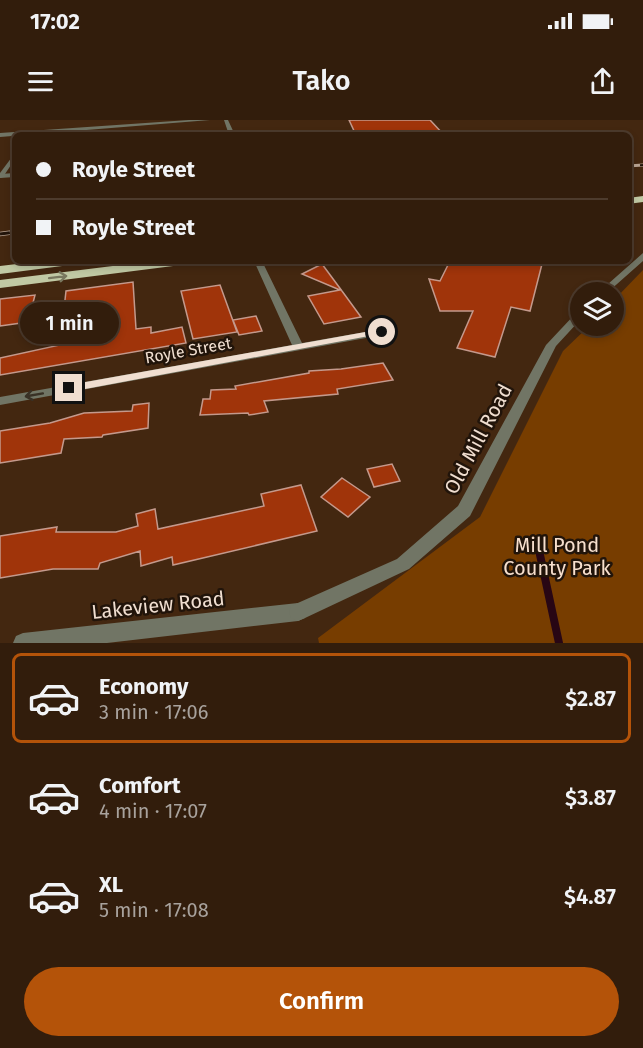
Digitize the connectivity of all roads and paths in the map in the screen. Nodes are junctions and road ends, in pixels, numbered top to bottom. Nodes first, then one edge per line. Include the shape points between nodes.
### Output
1 (208, 120) edge
2 (55, 132) edge
3 (12, 159) edge
4 (0, 176) edge
5 (643, 256) edge
6 (47, 264) edge
7 (157, 264) edge
8 (259, 264) edge
9 (0, 270) edge
10 (614, 282) edge
11 (0, 284) edge
12 (570, 325) edge
13 (382, 332) dead end
14 (298, 347) junction
15 (0, 401) edge
16 (298, 612) joint
17 (23, 643) edge

1 - 2 street
3 - 4 street
5 - 10 street
6 - 9 highway
11 -> 7 highway
8 - 14 street
12 - 16 street, Old Mill Road via 551,345 464,511 403,564
13 - 14 street, Royle Street
14 -> 15 street, Royle Street
16 - 17 street, Lakeview Road

